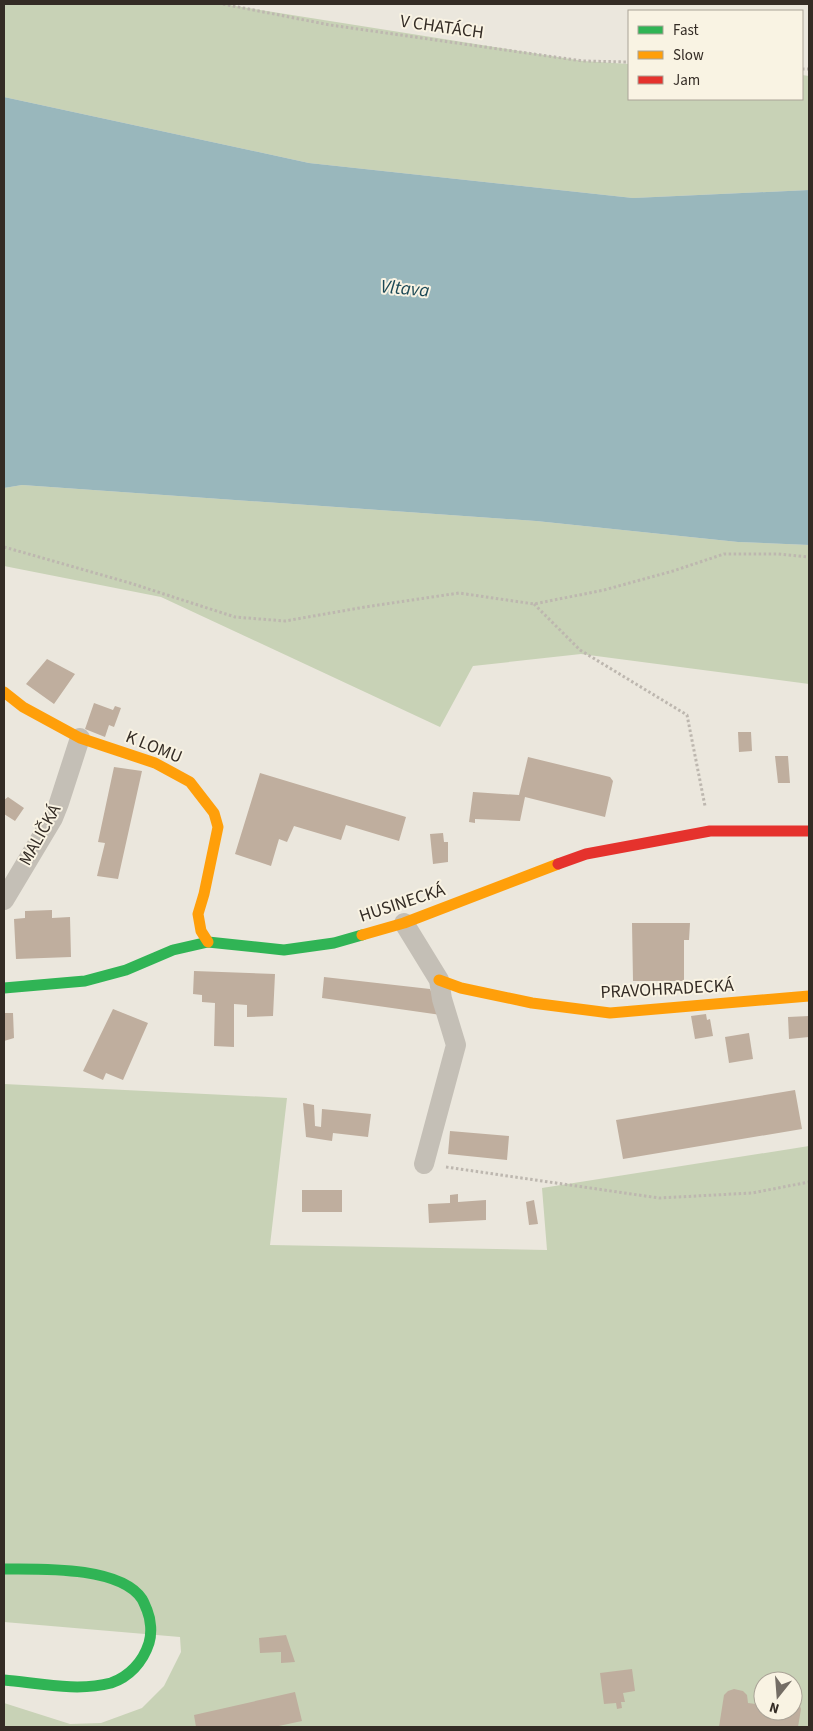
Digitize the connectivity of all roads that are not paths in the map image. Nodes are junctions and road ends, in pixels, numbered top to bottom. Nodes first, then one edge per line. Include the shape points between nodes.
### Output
1 (4, 692) edge
2 (80, 738) junction
3 (809, 831) edge
4 (4, 900) edge
5 (404, 923) junction
6 (208, 942) junction
7 (439, 980) junction
8 (4, 988) edge
9 (809, 996) edge
10 (424, 1164) road end
11 (4, 1569) edge
12 (4, 1680) edge

1 - 2 street, K LOMU via 23,707
2 - 4 street, MALIČKÁ via 53,818
2 - 6 street, K LOMU via 155,763 190,782 214,813 218,827 198,914 201,931
3 - 5 street, HUSINECKÁ via 710,831 586,854
5 - 6 street, HUSINECKÁ via 334,943 284,950
5 - 7 street
6 - 8 street, HUSINECKÁ via 173,950 126,970 85,981
7 - 9 street, PRAVOHRADECKÁ via 532,1003 610,1013
7 - 10 street via 456,1045
11 - 12 street via 84,1572 114,1580 135,1591 147,1607 151,1626 148,1646 140,1664 124,1677 107,1684 84,1686

